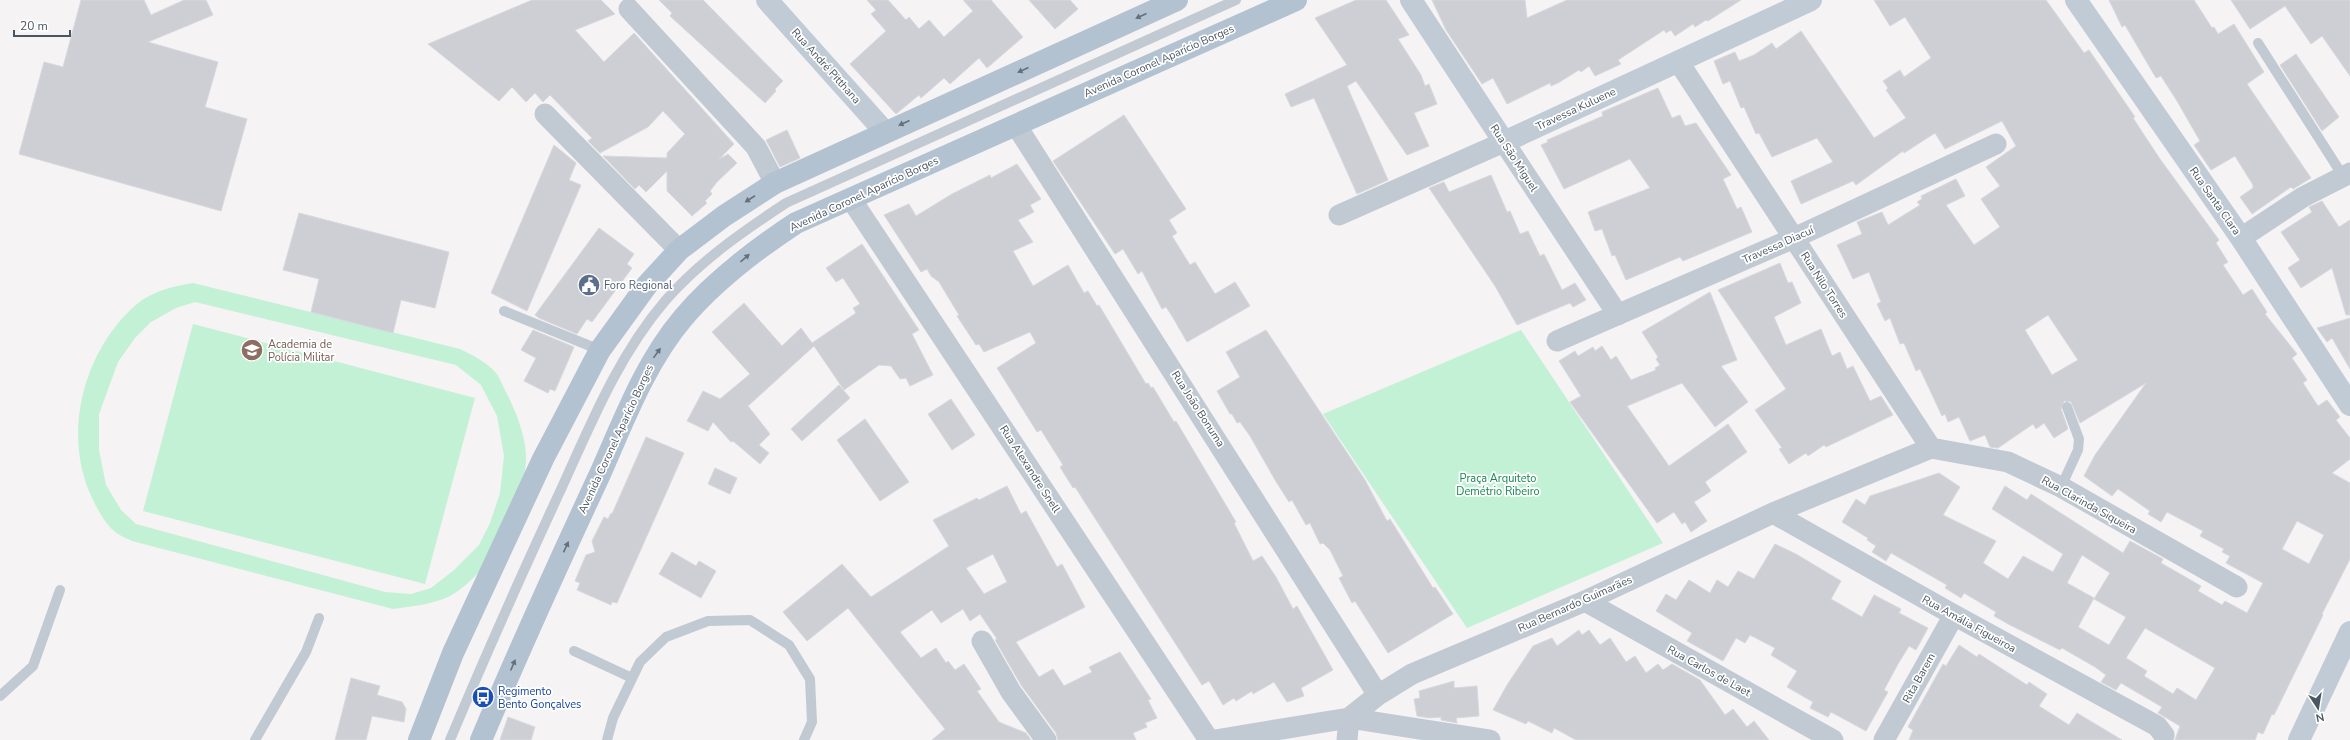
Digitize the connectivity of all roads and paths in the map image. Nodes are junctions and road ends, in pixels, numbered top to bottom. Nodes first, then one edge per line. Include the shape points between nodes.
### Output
1 (767, 0) edge
2 (1176, 0) edge
3 (1236, 0) edge
4 (1296, 0) edge
5 (1411, 0) edge
6 (1811, 0) edge
7 (2076, 0) edge
8 (629, 9) dead end
9 (2258, 43) dead end
10 (1678, 61) junction
11 (545, 114) dead end
12 (1016, 125) junction
13 (885, 132) junction
14 (1504, 142) junction
15 (1996, 144) dead end
16 (2346, 175) edge
17 (775, 183) junction
18 (852, 199) junction
19 (1339, 215) dead end
20 (1794, 238) junction
21 (2241, 238) junction
22 (679, 250) junction
23 (504, 311) dead end
24 (1618, 315) junction
25 (1557, 341) dead end
26 (600, 350) junction
27 (2350, 404) edge
28 (2067, 407) dead end
29 (1932, 448) junction
30 (2060, 487) junction
31 (1773, 513) junction
32 (2237, 587) dead end
33 (60, 590) dead end
34 (1585, 601) junction
35 (1954, 615) junction
36 (319, 618) dead end
37 (2350, 632) edge
38 (982, 641) dead end
39 (574, 651) dead end
40 (632, 678) junction
41 (1378, 695) junction
42 (0, 696) edge
43 (1349, 718) junction
44 (2164, 737) edge
45 (254, 740) edge
46 (419, 740) edge
47 (450, 740) edge
48 (481, 740) edge
49 (607, 740) edge
50 (804, 740) edge
51 (1046, 740) edge
52 (1209, 740) edge
53 (1215, 740) edge
54 (1347, 740) edge
55 (1490, 740) edge
56 (1833, 740) edge
57 (1884, 740) edge
58 (2299, 740) edge

1 - 13 street, Rua André Pitthana
2 -> 13 main road
3 - 47 lane via 786,203 739,233 697,268 665,302 626,355 602,399 501,619
4 - 12 main road, Avenida Coronel Aparício Borges
5 - 14 street, Rua São Miguel
6 - 10 street, Travessa Kuluene
7 - 21 street, Rua Santa Clara
8 - 17 street via 756,147
9 - 16 lane
10 - 14 street, Travessa Kuluene
10 - 20 street, Rua Nilo Torres
11 - 22 street
12 - 18 main road, Avenida Coronel Aparício Borges
12 - 41 street, Rua João Bonuma
13 - 17 main road
14 - 19 street, Travessa Kuluene
14 - 24 street, Rua São Miguel
15 - 20 street, Travessa Diacuí
16 - 21 street via 2303,197
17 -> 22 main road via 724,216
48 -> 18 main road, Avenida Coronel Aparício Borges via 527,631 652,361 683,318 754,250 796,223
18 - 52 street, Rua Alexandre Snell
20 - 24 street, Travessa Diacuí
20 - 29 street, Rua Nilo Torres
21 - 27 street, Rua Santa Clara
22 - 26 main road via 647,285
23 - 26 lane
24 - 25 street, Travessa Diacuí
26 - 46 main road via 539,466 453,653
28 - 30 lane via 2079,439 2078,450
29 - 30 street, Rua Clarinda Siqueira via 2008,462
29 - 31 street, Rua Bernardo Guimarães
30 - 32 street, Rua Clarinda Siqueira
31 - 34 street, Rua Bernardo Guimarães
31 - 35 street, Rua Amália Figueiroa
33 - 42 lane via 33,666
34 - 41 street, Rua Bernardo Guimarães via 1412,674
34 - 56 street, Rua Carlos de Laet
35 - 44 street, Rua Amália Figueiroa via 2157,726
35 - 57 street, Rita Barem
36 - 45 lane via 306,652
37 - 58 street
38 - 51 street via 1011,692
39 - 40 lane
40 - 49 lane via 613,718
40 - 50 lane via 640,662 666,636 708,621 750,620 789,645 810,679 812,722
41 - 43 street, Rua Bernardo Guimarães
43 - 53 street, Rua Bernardo Guimarães
43 - 54 street
43 - 55 street

